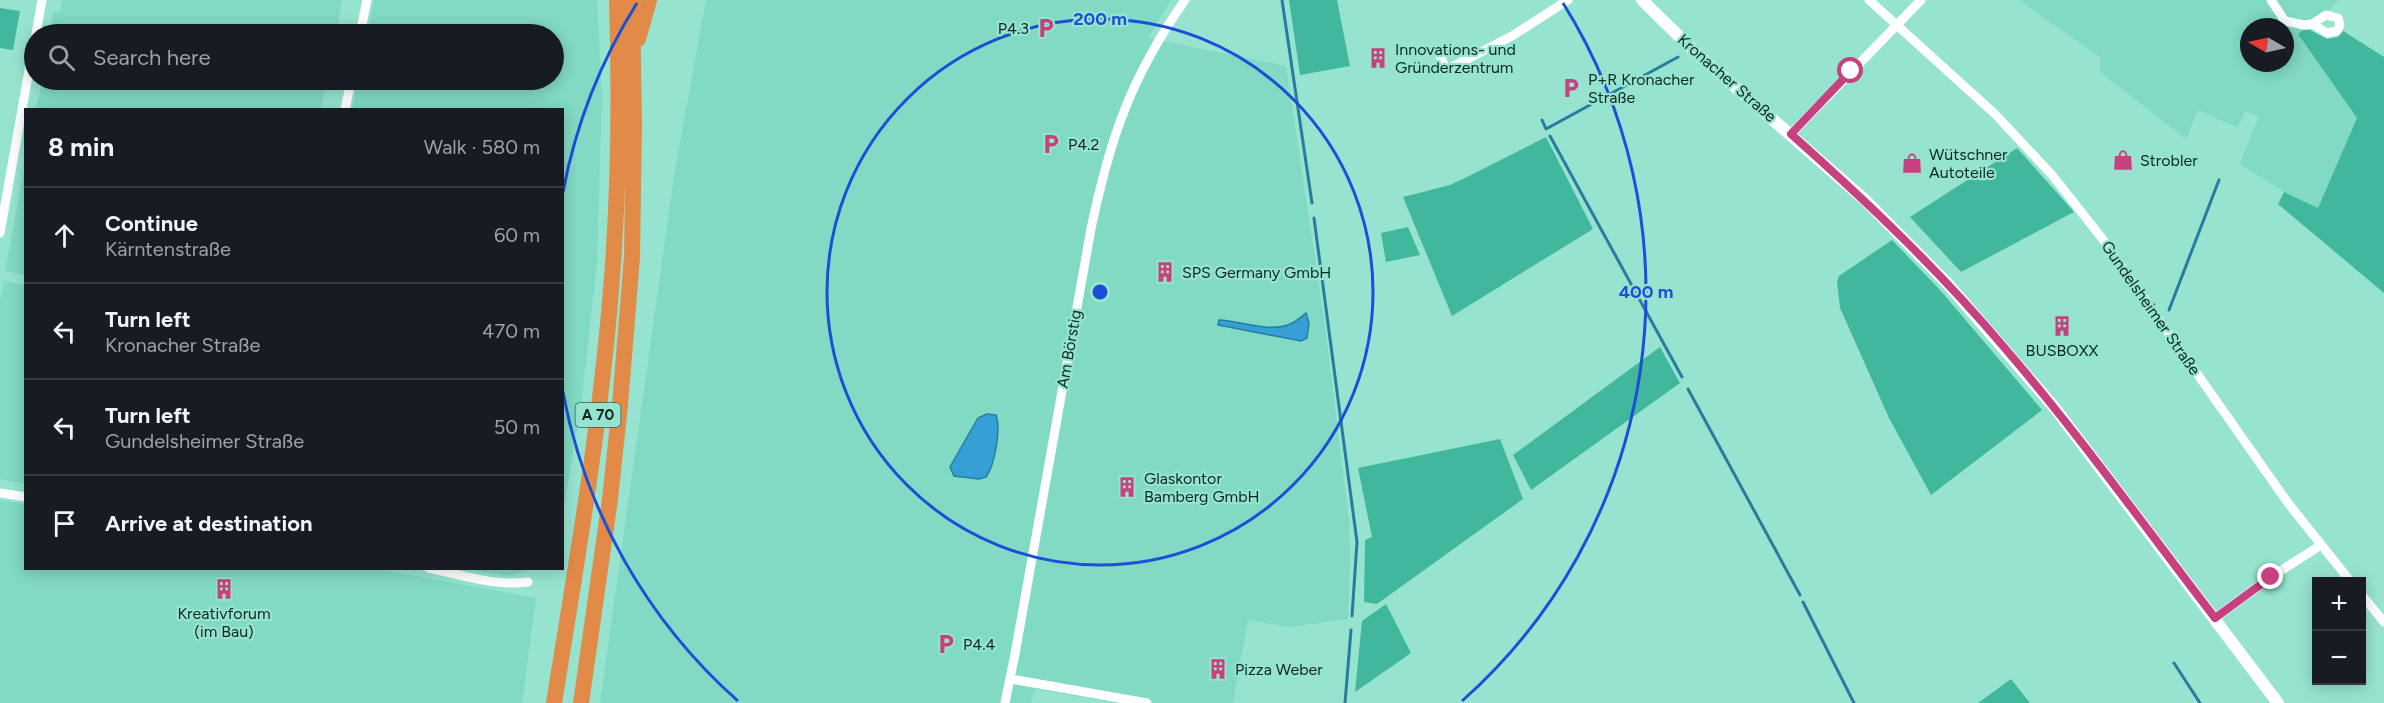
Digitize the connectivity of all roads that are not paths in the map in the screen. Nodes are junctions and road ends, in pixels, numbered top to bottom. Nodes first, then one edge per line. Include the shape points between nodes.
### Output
1 (42, 0) edge
2 (367, 0) edge
3 (616, 0) edge
4 (632, 0) edge
5 (649, 0) edge
6 (1185, 0) edge
7 (1568, 0) edge
8 (1642, 0) edge
9 (1869, 0) edge
10 (1921, 0) edge
11 (2271, 0) edge
12 (38, 24) edge
13 (362, 24) edge
14 (2312, 24) dead end
15 (1896, 26) junction
16 (1439, 53) dead end
17 (634, 58) junction
18 (25, 90) edge
19 (349, 90) edge
20 (345, 108) edge
21 (1791, 134) junction
22 (0, 233) edge
23 (0, 493) edge
24 (24, 497) edge
25 (2321, 545) junction
26 (439, 570) edge
27 (2347, 577) edge
28 (528, 582) dead end
29 (2366, 601) edge
30 (2215, 618) junction
31 (2384, 622) edge
32 (1011, 679) junction
33 (554, 703) edge
34 (581, 703) edge
35 (1005, 703) edge
36 (1147, 703) edge
37 (2278, 703) edge

1 - 12 street
2 - 13 street
3 - 33 highway, A 70 via 619,125 611,292 599,405
4 - 17 highway, A 70
5 - 17 highway
6 - 32 street, Am Börstig via 1132,88 1105,166
7 - 16 street via 1512,36 1446,70
8 - 21 street, Kronacher Straße via 1696,53
9 - 15 street, Gundelsheimer Straße
10 - 15 street
11 - 14 street via 2285,21
15 - 21 street
15 - 25 street, Gundelsheimer Straße via 1995,114 2059,183
17 - 34 highway, A 70 via 632,257 622,383 600,582
18 - 22 street
19 - 20 street
21 - 30 street, Kronacher Straße via 1897,231 2002,345
23 - 24 street
25 - 27 street, Gundelsheimer Straße
25 - 30 street
26 - 28 street via 505,582
29 - 31 street
30 - 37 street, Kronacher Straße
32 - 35 street, Am Börstig
32 - 36 street

